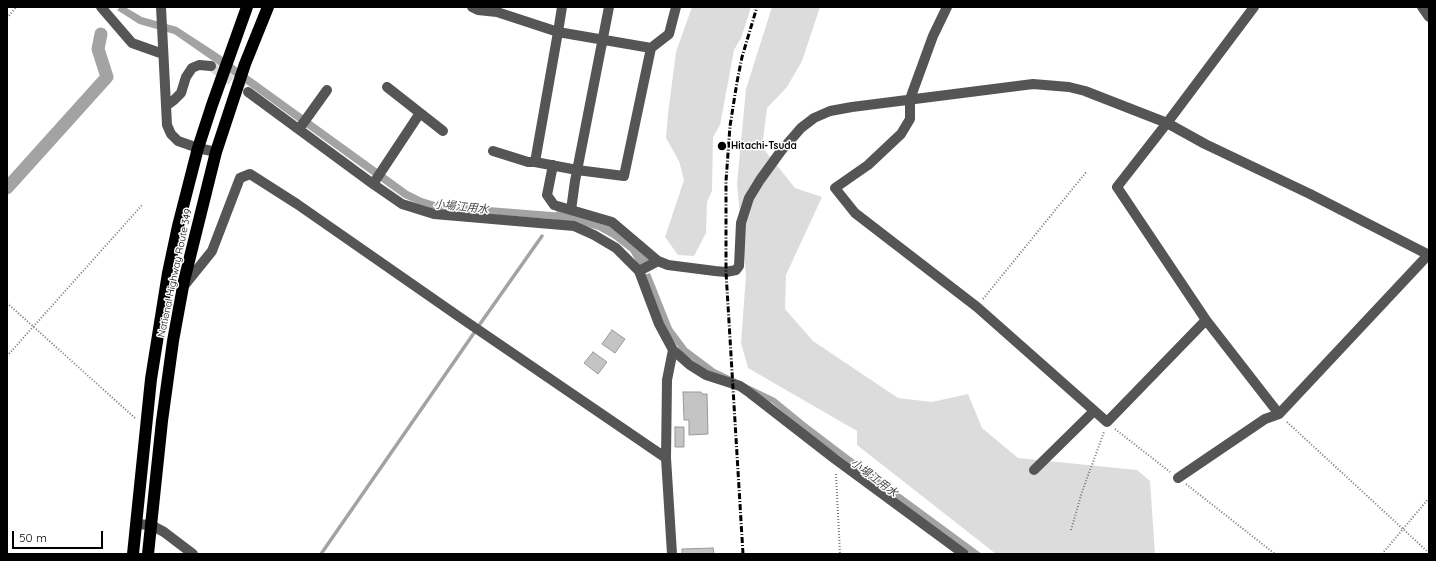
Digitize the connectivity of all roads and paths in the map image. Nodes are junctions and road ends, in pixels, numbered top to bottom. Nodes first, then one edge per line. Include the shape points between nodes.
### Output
1 (16, 7) edge
2 (100, 7) edge
3 (161, 7) edge
4 (247, 7) edge
5 (268, 7) edge
6 (472, 7) edge
7 (562, 7) edge
8 (609, 7) edge
9 (676, 7) edge
10 (947, 7) edge
11 (1254, 7) edge
12 (1422, 7) edge
13 (498, 10) edge
14 (1429, 17) edge
15 (7, 18) edge
16 (558, 32) junction
17 (603, 40) junction
18 (651, 48) junction
19 (163, 54) junction
20 (211, 66) tunnel mouth
21 (388, 87) dead end
22 (327, 90) dead end
23 (248, 92) tunnel mouth
24 (910, 99) junction
25 (166, 106) junction
26 (420, 113) junction
27 (1167, 123) junction
28 (303, 124) junction
29 (443, 131) dead end
30 (198, 148) junction
31 (493, 151) dead end
32 (216, 152) junction
33 (535, 162) junction
34 (553, 165) junction
35 (577, 170) junction
36 (1087, 171) dead end
37 (378, 178) junction
38 (143, 204) dead end
39 (571, 210) junction
40 (1429, 255) edge
41 (658, 262) junction
42 (639, 271) junction
43 (183, 287) junction
44 (7, 303) edge
45 (977, 307) junction
46 (1206, 320) junction
47 (33, 326) junction
48 (673, 350) junction
49 (7, 356) edge
50 (1094, 411) junction
51 (1279, 414) junction
52 (146, 419) junction
53 (1107, 422) junction
54 (666, 458) junction
55 (835, 459) junction
56 (1034, 470) dead end
57 (1178, 478) junction
58 (1429, 498) edge
59 (136, 524) junction
60 (151, 525) junction
61 (1403, 529) junction
62 (1071, 530) dead end
63 (133, 554) edge
64 (148, 554) edge
65 (193, 554) edge
66 (672, 554) edge
67 (840, 554) edge
68 (964, 554) edge
69 (1275, 554) edge
70 (1382, 554) edge
71 (1429, 554) edge

1 - 15 path
2 - 19 street via 132,43
3 - 19 street
4 - 30 highway, National Highway Route 349
5 - 32 highway, National Highway Route 349 via 245,64
6 - 13 street via 478,10
7 - 16 street
8 - 17 street
9 - 18 street via 669,34
10 - 24 street via 933,36
11 - 27 street
12 - 14 street
13 - 16 street
16 - 17 street
16 - 33 street
17 - 18 street
17 - 35 street
18 - 35 street via 624,176
19 - 25 street
20 - 25 street via 199,65 192,68 181,93
21 - 26 street
22 - 28 street
23 - 28 street
24 - 27 street via 1019,84 1050,84 1085,91
24 - 41 street via 830,111 800,128 749,198 741,223 739,266 736,270 715,271
24 - 45 street via 910,119 901,134 868,166 835,188 855,213
25 - 30 street via 167,125 171,134 178,140
26 - 29 street
26 - 37 street
27 - 40 street
27 - 46 street via 1117,187
28 - 37 street
30 - 32 street
30 - 52 highway, National Highway Route 349 via 168,273
31 - 33 street
32 - 43 highway, National Highway Route 349
33 - 34 street
34 - 35 street
34 - 39 street via 547,195 554,205
35 - 39 street
36 - 45 path
37 - 42 street via 402,204 434,214 574,226 616,248
38 - 47 path
39 - 41 street via 612,222
40 - 51 street
41 - 42 street
42 - 48 street via 659,324
43 - 54 street via 212,251 240,178 250,174
43 - 60 highway, National Highway Route 349 via 173,341
44 - 47 path
45 - 50 street
46 - 51 street
46 - 53 street
47 - 49 path
47 - 52 path via 134,418
48 - 54 street via 667,380
48 - 55 street via 706,375 740,386
50 - 53 street
50 - 56 street
51 - 57 street via 1265,419
51 - 61 path
52 - 59 highway, National Highway Route 349
53 - 57 path
53 - 62 path
54 - 66 street
55 - 67 path
55 - 68 street
57 - 69 path
58 - 61 path
59 - 60 street
59 - 63 highway, National Highway Route 349
60 - 64 highway, National Highway Route 349
60 - 65 street
61 - 70 path
61 - 71 path

